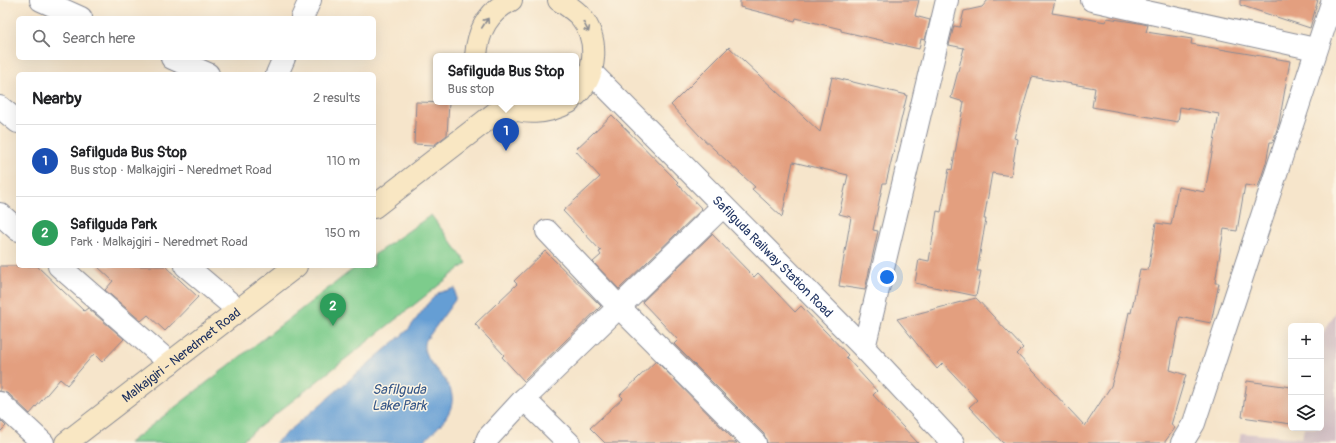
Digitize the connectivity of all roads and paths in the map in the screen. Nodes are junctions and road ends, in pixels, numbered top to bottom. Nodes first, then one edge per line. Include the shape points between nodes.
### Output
1 (41, 0) edge
2 (310, 0) edge
3 (559, 0) edge
4 (947, 0) edge
5 (1092, 0) edge
6 (1333, 0) edge
7 (504, 2) edge
8 (77, 16) edge
9 (303, 16) edge
10 (1315, 49) junction
11 (476, 53) edge
12 (176, 60) edge
13 (283, 60) edge
14 (204, 72) edge
15 (278, 72) edge
16 (591, 72) junction
17 (579, 92) edge
18 (503, 105) edge
19 (507, 105) edge
20 (561, 105) edge
21 (0, 107) edge
22 (16, 120) edge
23 (376, 205) edge
24 (723, 206) junction
25 (0, 214) edge
26 (16, 228) edge
27 (547, 231) dead end
28 (61, 268) edge
29 (188, 268) edge
30 (293, 268) edge
31 (619, 307) junction
32 (238, 310) junction
33 (864, 348) junction
34 (170, 363) junction
35 (524, 399) junction
36 (0, 403) edge
37 (43, 443) edge
38 (66, 443) edge
39 (486, 443) edge
40 (569, 443) edge
41 (755, 443) edge
42 (953, 443) edge
43 (1182, 443) edge

1 - 8 street
2 - 9 street
3 -> 16 main road via 581,17 588,30 593,43 594,58
4 - 33 street
5 - 10 street
6 - 10 street
11 -> 7 main road via 482,27
10 - 43 street via 1194,424
12 - 14 street
13 - 15 street
16 - 17 main road
16 - 24 street, Safilguda Railway Station Road
18 - 23 main road
19 - 20 main road via 531,112 544,112
21 - 22 street
24 - 31 street
24 - 33 street, Safilguda Railway Station Road
25 - 26 street
27 - 31 street
28 - 34 street
29 - 32 street
30 - 32 main road, Malkajgiri - Neredmet Road
31 - 35 street
31 - 41 street
32 - 34 main road, Malkajgiri - Neredmet Road
33 - 42 street, Safilguda Railway Station Road
34 - 38 main road, Malkajgiri - Neredmet Road
35 - 39 street
35 - 40 street
36 - 37 street

